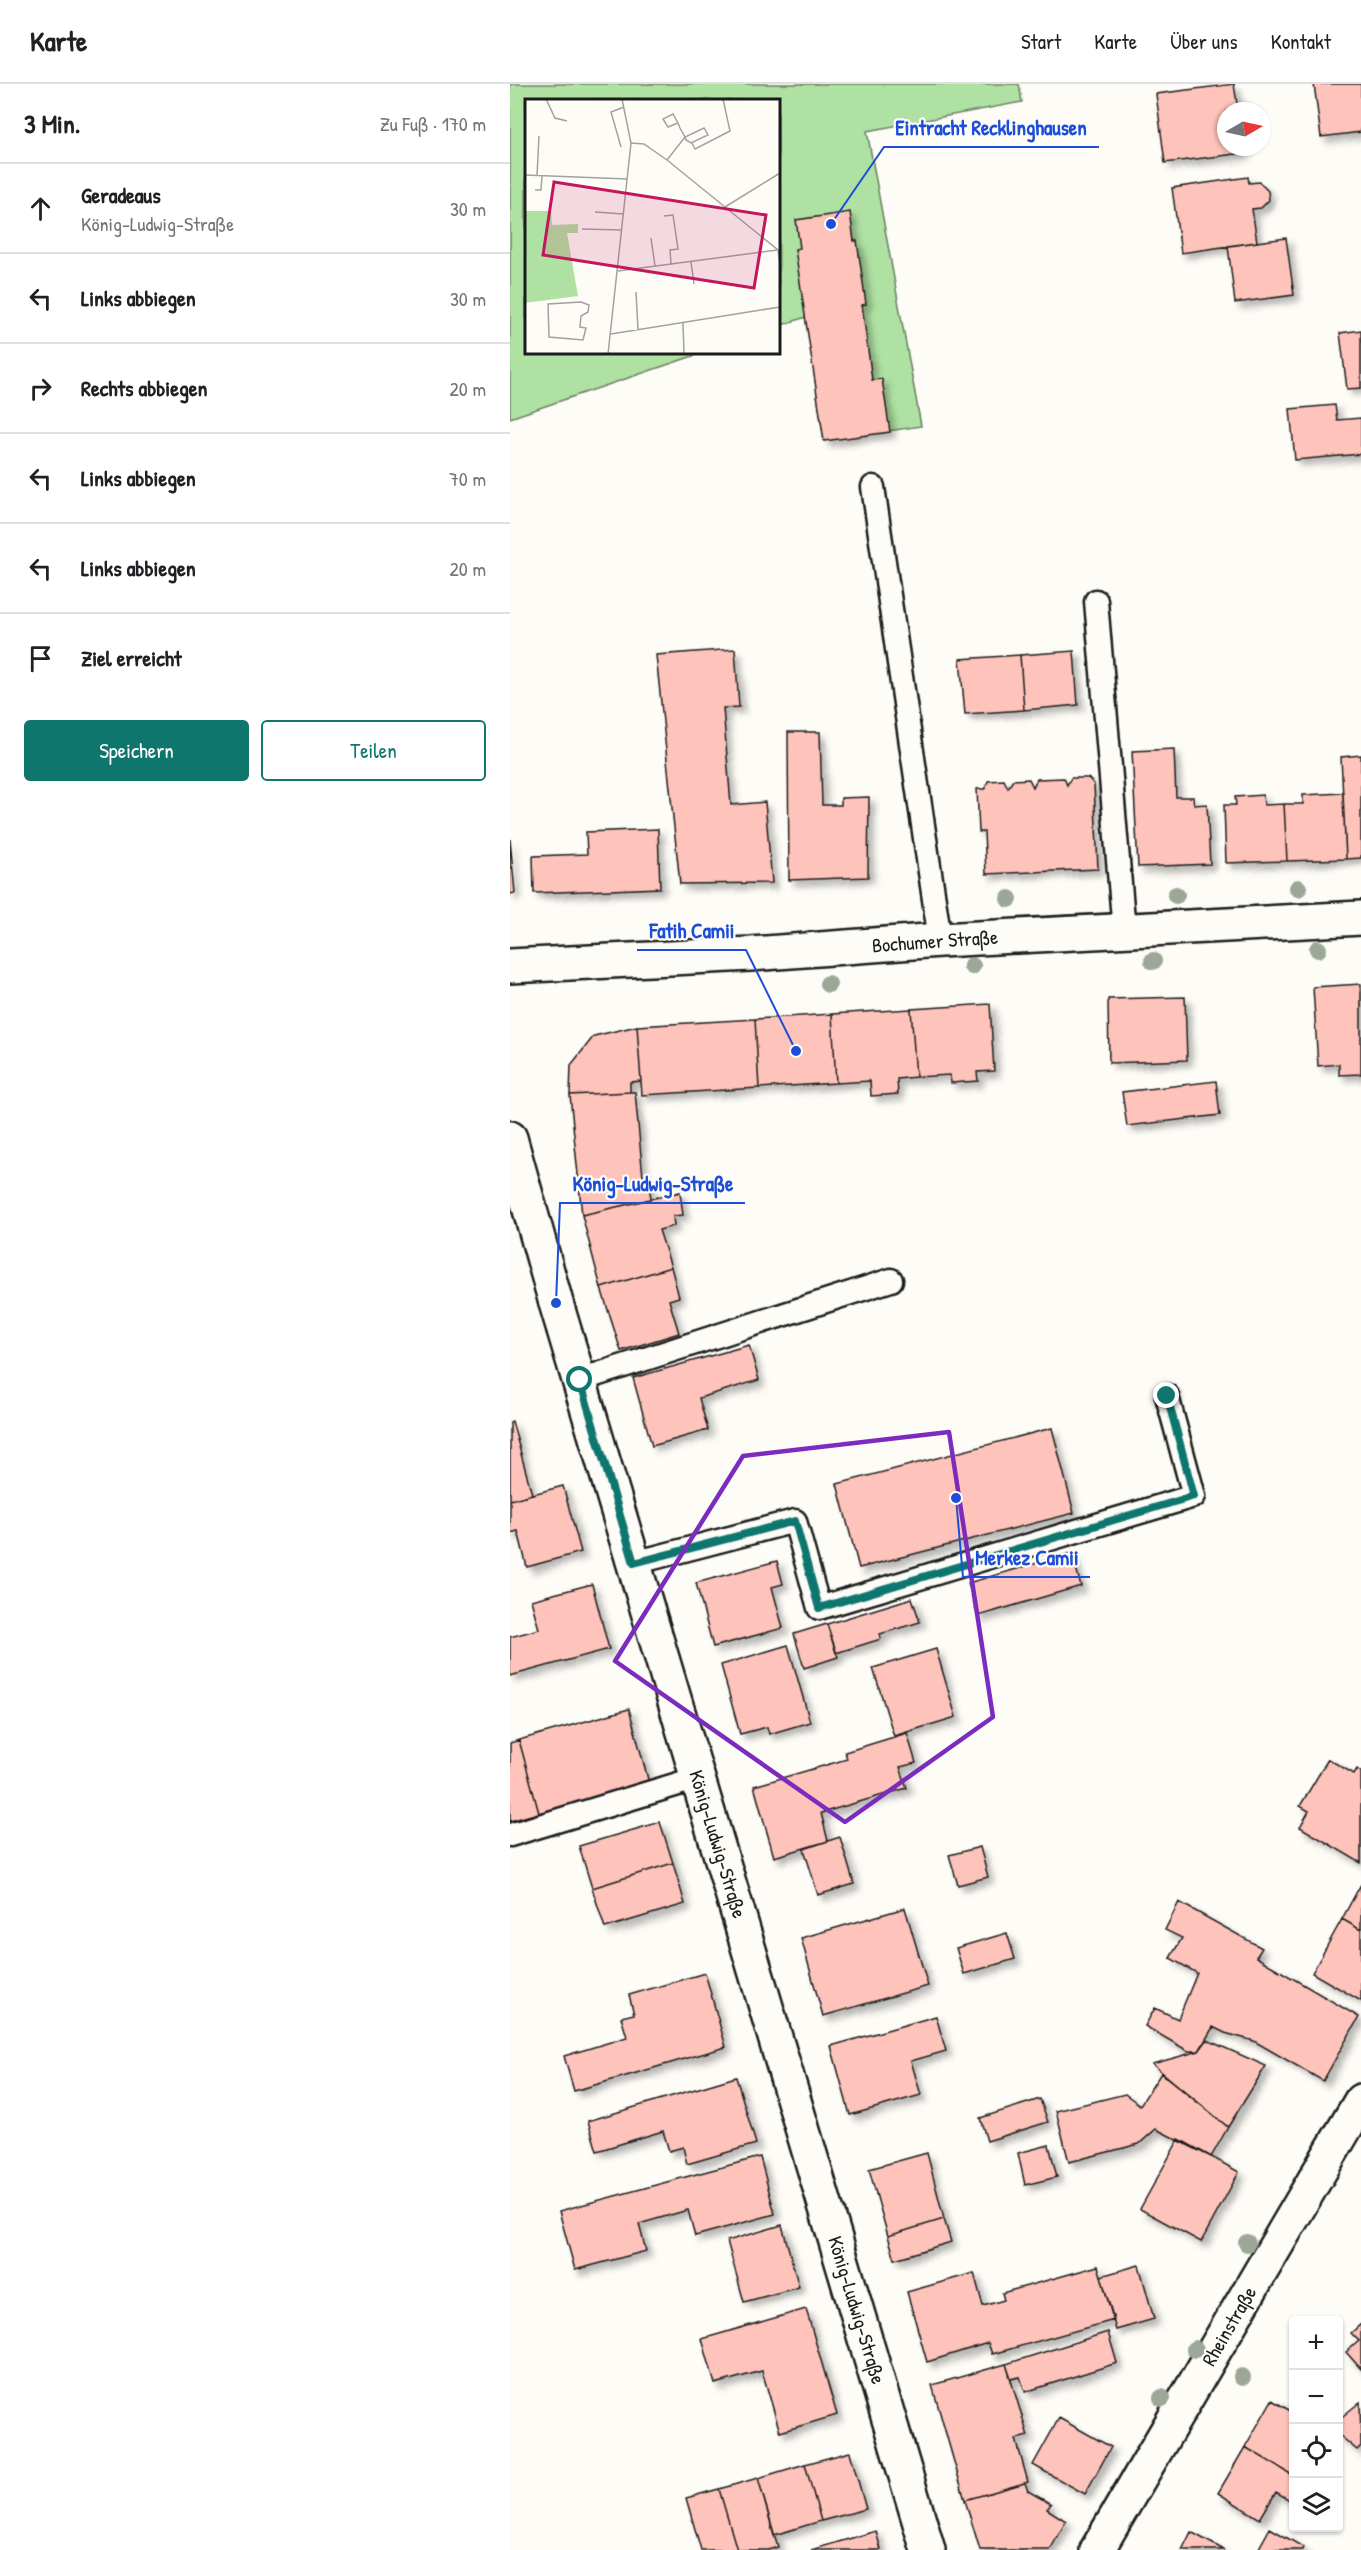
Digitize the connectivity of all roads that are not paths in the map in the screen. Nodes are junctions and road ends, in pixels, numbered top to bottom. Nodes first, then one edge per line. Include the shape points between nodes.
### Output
1 (873, 487) dead end
2 (1096, 601) dead end
3 (1361, 918) edge
4 (1124, 931) junction
5 (940, 940) junction
6 (510, 966) edge
7 (510, 1138) edge
8 (891, 1280) dead end
9 (580, 1380) junction
10 (1167, 1396) dead end
11 (634, 1563) junction
12 (698, 1778) junction
13 (510, 1835) edge
14 (1361, 2102) edge
15 (928, 2550) edge
16 (1097, 2550) edge

1 - 5 lane
2 - 4 lane
3 - 4 street, Bochumer Straße
4 - 5 street, Bochumer Straße
5 - 6 street, Bochumer Straße
7 - 9 street, König-Ludwig-Straße
8 - 9 lane
9 - 11 street, König-Ludwig-Straße
10 - 11 lane via 1194,1496 819,1608 795,1521
11 - 12 street, König-Ludwig-Straße
12 - 13 lane
12 - 15 street, König-Ludwig-Straße
14 - 16 street, Rheinstraße

